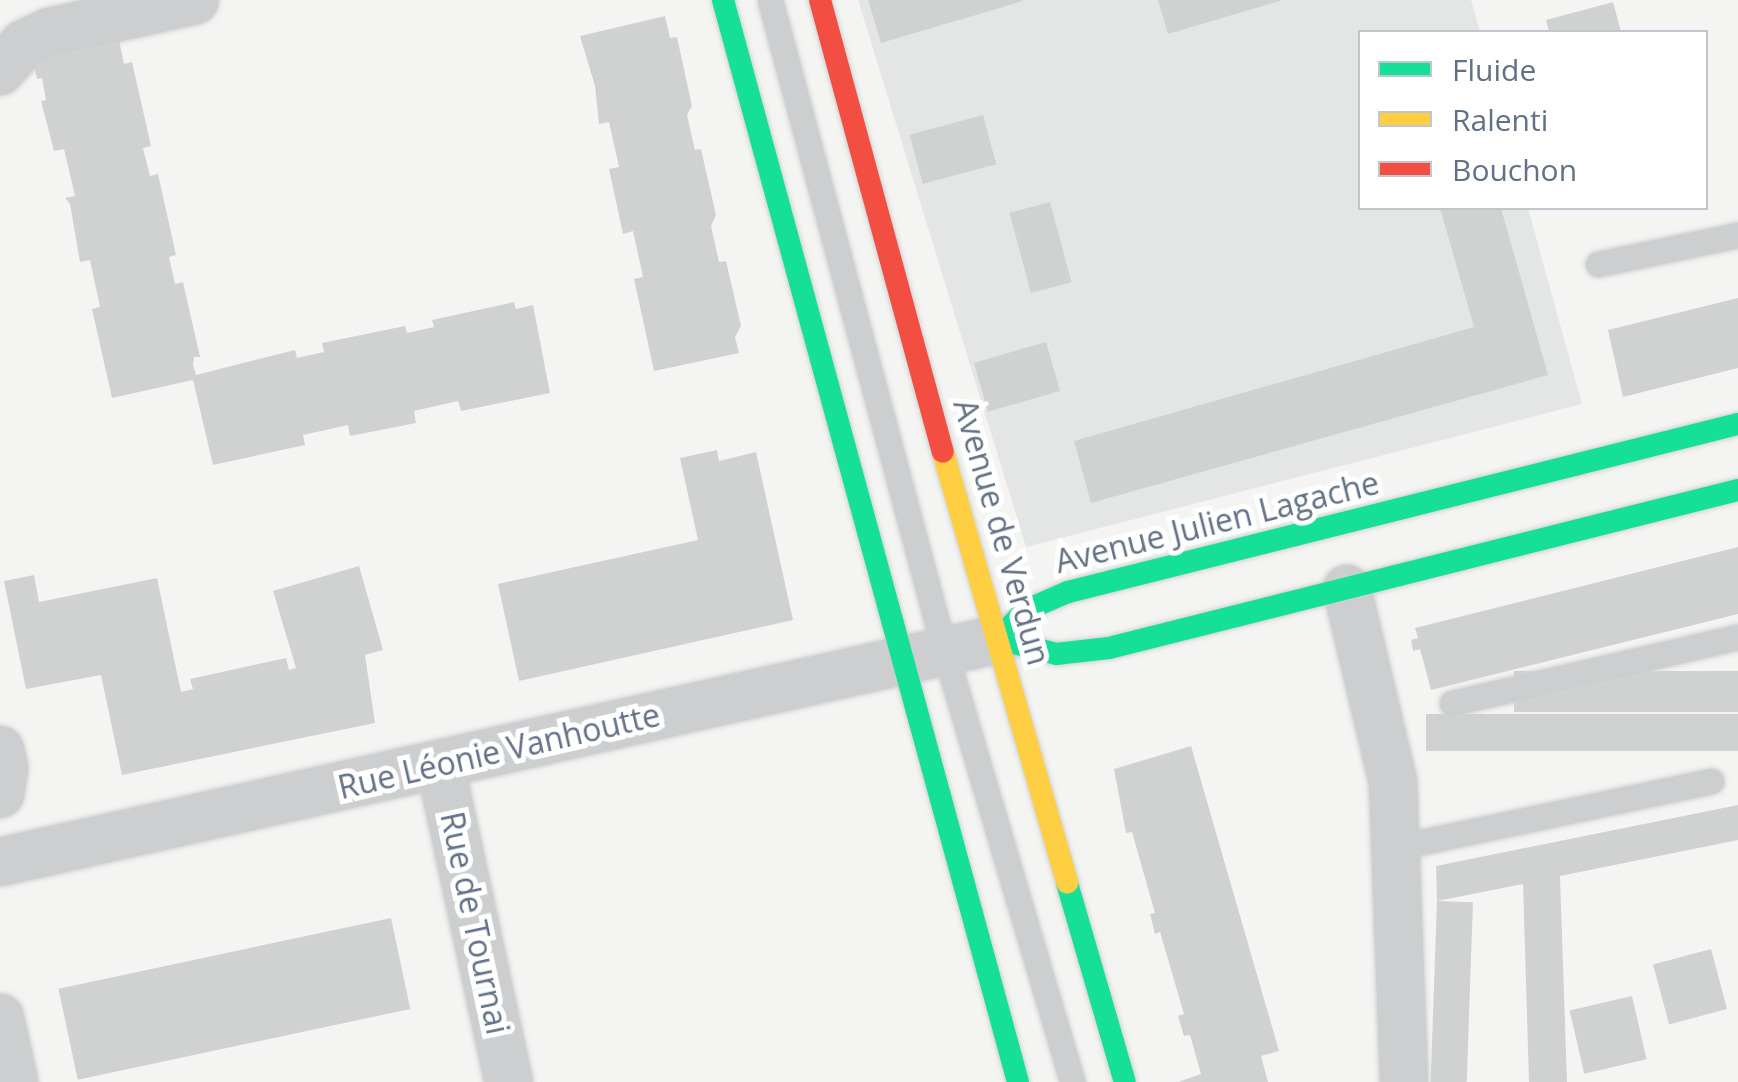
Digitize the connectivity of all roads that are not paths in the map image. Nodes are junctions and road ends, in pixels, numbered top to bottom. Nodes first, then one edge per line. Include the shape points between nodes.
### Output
1 (195, 0) edge
2 (723, 0) edge
3 (770, 0) edge
4 (820, 0) edge
5 (0, 71) edge
6 (1738, 235) edge
7 (1598, 264) dead end
8 (1738, 424) edge
9 (1738, 490) edge
10 (1347, 589) junction
11 (1738, 637) edge
12 (999, 639) junction
13 (923, 657) junction
14 (1452, 703) dead end
15 (0, 750) edge
16 (440, 764) junction
17 (1711, 781) dead end
18 (0, 794) edge
19 (1398, 847) junction
20 (0, 862) edge
21 (0, 1018) edge
22 (14, 1082) edge
23 (509, 1082) edge
24 (1018, 1082) edge
25 (1072, 1082) edge
26 (1126, 1082) edge
27 (1404, 1082) edge

1 - 5 street via 50,32 24,44
2 - 13 street
3 - 13 lane
4 - 12 street, Avenue de Verdun
6 - 7 lane
8 - 12 street, Avenue Julien Lagache via 1068,592 1024,611
9 - 10 street
10 - 12 street via 1079,654 1034,651
10 - 19 street via 1388,748
11 - 14 lane
12 - 13 street, Rue Léonie Vanhoutte
12 - 26 street, Avenue de Verdun
13 - 16 street, Rue Léonie Vanhoutte
13 - 24 street
13 - 25 lane
15 - 18 street
16 - 20 street, Rue Léonie Vanhoutte
16 - 23 street, Rue de Tournai
17 - 19 lane
19 - 27 street
21 - 22 street

